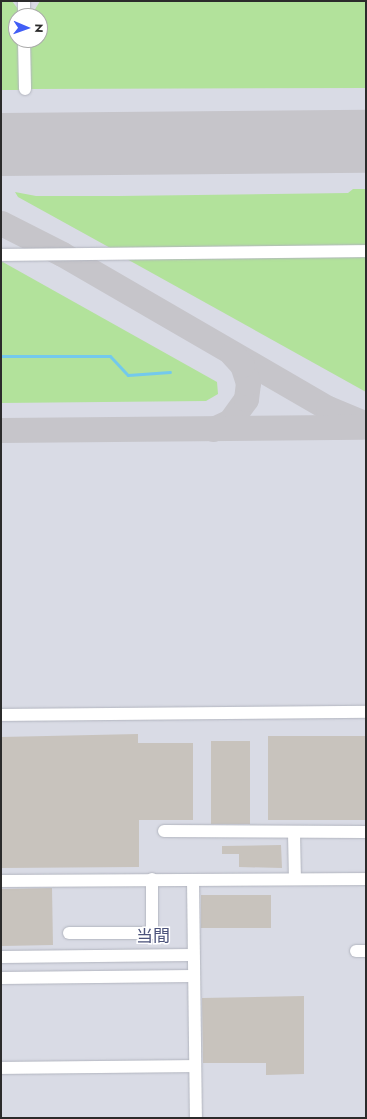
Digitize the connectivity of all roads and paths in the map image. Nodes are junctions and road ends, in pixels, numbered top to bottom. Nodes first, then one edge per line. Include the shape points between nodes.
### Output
1 (24, 48) edge
2 (25, 89) dead end
3 (366, 251) edge
4 (1, 254) edge
5 (366, 712) edge
6 (1, 715) edge
7 (164, 831) dead end
8 (366, 832) edge
9 (294, 833) junction
10 (152, 879) junction
11 (295, 879) junction
12 (366, 879) edge
13 (1, 880) edge
14 (193, 880) junction
15 (69, 933) dead end
16 (192, 955) junction
17 (1, 957) edge
18 (193, 976) junction
19 (1, 978) edge
20 (195, 1066) junction
21 (1, 1068) edge
22 (196, 1118) edge

1 - 2 street
3 - 4 street
5 - 6 street
7 - 9 street
8 - 9 street
9 - 11 street
10 - 13 street
10 - 14 street
10 - 15 street via 152,933
11 - 12 street
11 - 14 street
14 - 16 street
16 - 17 street
16 - 18 street
18 - 19 street
18 - 20 street
20 - 21 street
20 - 22 street

